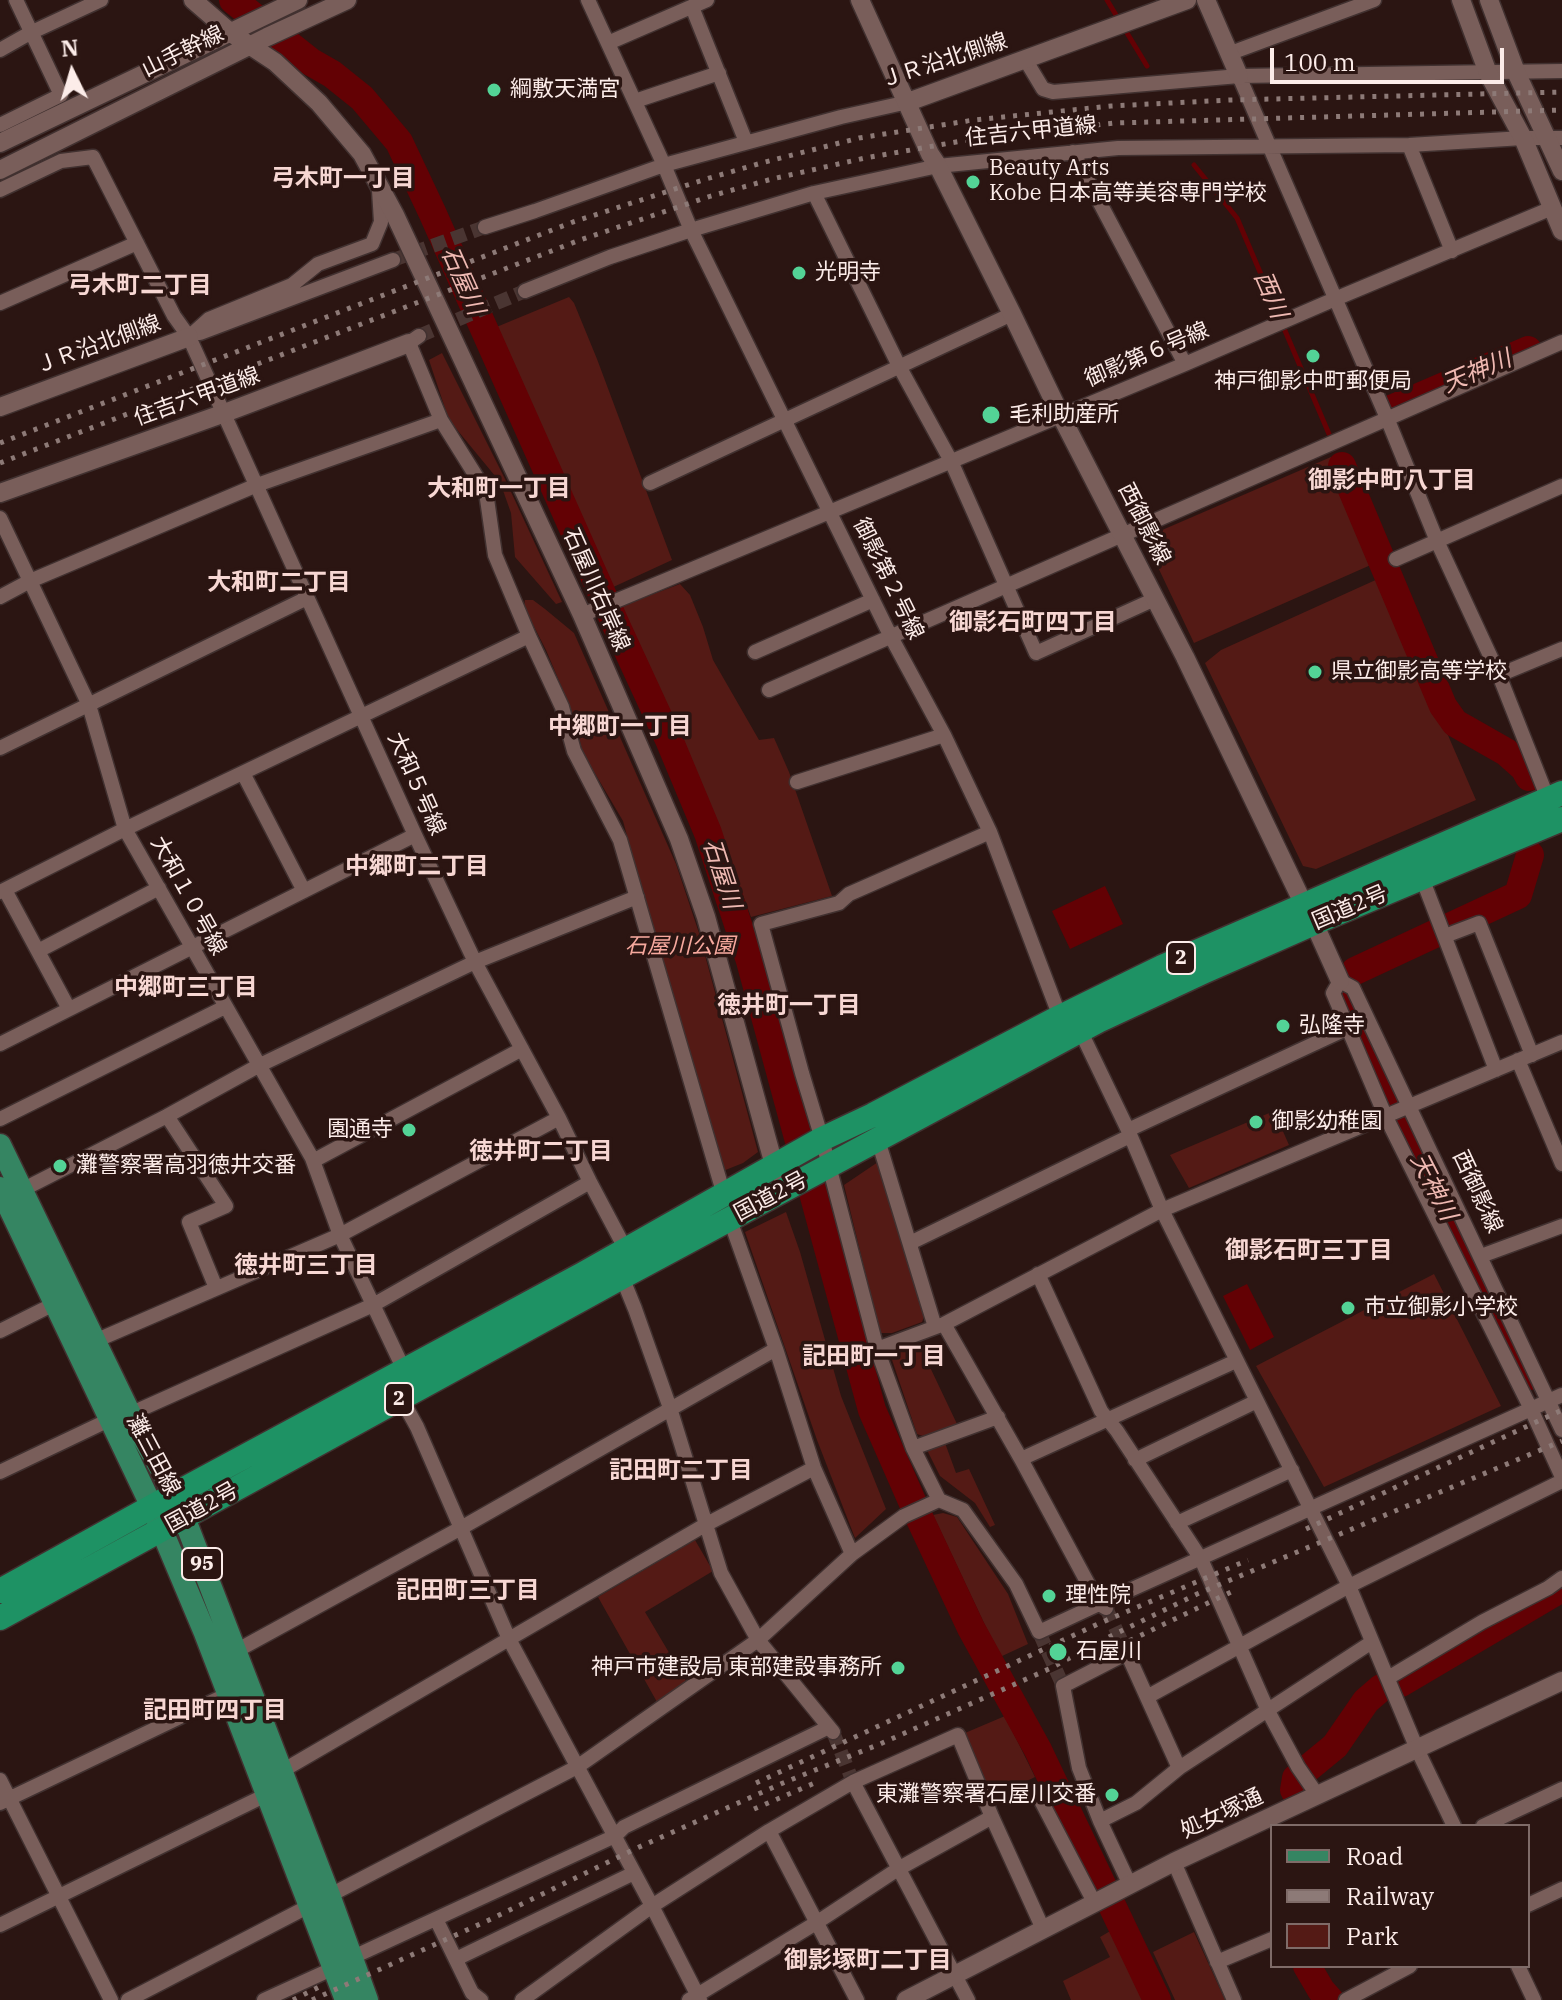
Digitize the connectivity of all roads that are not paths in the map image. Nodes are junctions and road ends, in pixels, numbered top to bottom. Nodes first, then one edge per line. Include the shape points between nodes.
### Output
1 (16, 0) edge
2 (101, 0) edge
3 (193, 0) edge
4 (298, 0) edge
5 (347, 0) edge
6 (588, 0) edge
7 (707, 0) edge
8 (860, 0) edge
9 (1187, 0) edge
10 (1206, 0) edge
11 (1374, 0) edge
12 (1461, 0) edge
13 (1489, 0) edge
14 (692, 7) junction
15 (30, 33) junction
16 (231, 33) junction
17 (608, 43) junction
18 (250, 46) junction
19 (0, 50) edge
20 (1228, 54) junction
21 (1025, 59) junction
22 (1562, 71) edge
23 (1516, 72) junction
24 (719, 73) junction
25 (1488, 73) junction
26 (1239, 76) junction
27 (635, 101) junction
28 (908, 102) junction
29 (0, 125) edge
30 (1523, 138) junction
31 (1554, 138) edge
32 (746, 142) junction
33 (0, 143) edge
34 (1268, 145) junction
35 (1409, 145) junction
36 (1073, 152) junction
37 (664, 165) junction
38 (938, 166) junction
39 (0, 170) edge
40 (1562, 171) edge
41 (379, 186) junction
42 (0, 190) edge
43 (814, 193) junction
44 (1552, 208) junction
45 (485, 227) tunnel mouth
46 (691, 230) junction
47 (1562, 231) edge
48 (137, 243) junction
49 (1452, 251) junction
50 (393, 260) tunnel mouth
51 (525, 291) tunnel mouth
52 (1335, 299) junction
53 (0, 303) edge
54 (1012, 314) junction
55 (189, 337) junction
56 (414, 339) joint
57 (1562, 342) edge
58 (1185, 364) junction
59 (899, 366) junction
60 (0, 407) edge
61 (222, 414) junction
62 (1061, 416) junction
63 (1387, 418) junction
64 (441, 420) junction
65 (785, 420) junction
66 (951, 461) junction
67 (650, 483) dead end
68 (257, 485) junction
69 (1562, 486) edge
70 (0, 493) edge
71 (830, 510) junction
72 (0, 518) edge
73 (1123, 536) junction
74 (1437, 541) junction
75 (1396, 559) dead end
76 (30, 581) junction
77 (1006, 587) junction
78 (0, 597) edge
79 (307, 598) junction
80 (1155, 599) junction
81 (873, 600) junction
82 (590, 612) junction
83 (890, 635) junction
84 (529, 636) junction
85 (1562, 649) edge
86 (755, 652) dead end
87 (1499, 675) junction
88 (769, 690) dead end
89 (89, 705) junction
90 (361, 716) junction
91 (944, 735) junction
92 (0, 748) edge
93 (243, 773) junction
94 (797, 782) dead end
95 (1559, 811) edge
96 (125, 829) junction
97 (990, 832) junction
98 (415, 835) junction
99 (1422, 878) junction
100 (159, 888) junction
101 (3, 891) edge
102 (304, 891) junction
103 (637, 897) junction
104 (1309, 914) junction
105 (1444, 932) junction
106 (192, 947) junction
107 (38, 951) junction
108 (475, 962) junction
109 (1340, 981) junction
110 (225, 1007) junction
111 (69, 1009) junction
112 (1070, 1024) junction
113 (1348, 1028) junction
114 (1562, 1042) edge
115 (0, 1044) edge
116 (522, 1049) junction
117 (1525, 1057) junction
118 (258, 1066) junction
119 (1496, 1070) junction
120 (1396, 1111) junction
121 (167, 1116) junction
122 (559, 1118) junction
123 (0, 1119) edge
124 (1129, 1133) junction
125 (878, 1140) junction
126 (0, 1145) edge
127 (800, 1151) junction
128 (313, 1161) junction
129 (1562, 1164) edge
130 (809, 1177) junction
131 (590, 1182) junction
132 (7, 1195) edge
133 (724, 1195) junction
134 (1162, 1210) junction
135 (730, 1220) junction
136 (1562, 1226) edge
137 (340, 1235) junction
138 (910, 1243) junction
139 (626, 1250) junction
140 (1481, 1256) junction
141 (1038, 1274) junction
142 (622, 1277) junction
143 (216, 1288) junction
144 (54, 1304) junction
145 (373, 1305) junction
146 (940, 1326) junction
147 (0, 1331) edge
148 (95, 1341) junction
149 (776, 1349) junction
150 (877, 1349) junction
151 (1236, 1361) junction
152 (405, 1372) junction
153 (401, 1398) junction
154 (1556, 1398) edge
155 (1257, 1401) junction
156 (670, 1408) junction
157 (1531, 1409) junction
158 (121, 1416) junction
159 (998, 1417) junction
160 (1107, 1420) junction
161 (1562, 1430) edge
162 (913, 1448) junction
163 (1021, 1459) junction
164 (1135, 1460) junction
165 (814, 1468) junction
166 (1292, 1470) junction
167 (0, 1472) edge
168 (1562, 1479) edge
169 (175, 1494) junction
170 (933, 1502) junction
171 (152, 1507) junction
172 (1310, 1509) junction
173 (184, 1518) junction
174 (1177, 1523) junction
175 (705, 1525) junction
176 (461, 1528) junction
177 (162, 1530) junction
178 (852, 1554) junction
179 (1201, 1559) junction
180 (1562, 1578) edge
181 (1349, 1586) junction
182 (0, 1591) edge
183 (1103, 1606) junction
184 (0, 1618) edge
185 (509, 1639) junction
186 (758, 1640) junction
187 (1372, 1642) junction
188 (1240, 1645) junction
189 (236, 1651) junction
190 (1562, 1681) edge
191 (1390, 1682) junction
192 (228, 1694) junction
193 (1147, 1697) junction
194 (1268, 1711) junction
195 (1417, 1749) junction
196 (577, 1767) junction
197 (1179, 1768) junction
198 (282, 1771) junction
199 (0, 1780) edge
200 (853, 1782) junction
201 (1562, 1789) edge
202 (1037, 1793) dead end
203 (268, 1794) junction
204 (1318, 1796) junction
205 (4, 1801) edge
206 (992, 1817) junction
207 (1100, 1821) junction
208 (1453, 1824) edge
209 (1487, 1824) edge
210 (769, 1831) junction
211 (615, 1836) junction
212 (1174, 1862) junction
213 (898, 1869) junction
214 (634, 1873) junction
215 (1124, 1888) junction
216 (1562, 1889) edge
217 (58, 1896) junction
218 (320, 1901) junction
219 (1096, 1901) junction
220 (1530, 1904) edge
221 (652, 1906) junction
222 (436, 1919) junction
223 (816, 1923) junction
224 (0, 1925) edge
225 (1043, 1929) junction
226 (1270, 1940) edge
227 (456, 1959) junction
228 (1217, 1962) junction
229 (342, 1963) junction
230 (1406, 1968) edge
231 (1519, 1968) edge
232 (955, 1975) junction
233 (471, 1998) edge
234 (695, 1998) edge
235 (111, 2000) edge
236 (128, 2000) edge
237 (264, 2000) edge
238 (346, 2000) edge
239 (367, 2000) edge
240 (522, 2000) edge
241 (857, 2000) edge
242 (906, 2000) edge
243 (968, 2000) edge
244 (1234, 2000) edge
245 (1346, 2000) edge
246 (1534, 2000) edge

1 - 15 street
2 - 15 street
3 - 16 street, 石屋川右岸線
4 - 16 street, 山手幹線
5 - 18 street, 山手幹線
6 - 17 street, 御影第２号線
7 - 14 street
8 - 28 street, 西御影線
9 - 21 street
10 - 20 street
11 - 20 street
12 - 25 street
13 - 23 street
14 - 17 street
14 - 24 street
15 - 19 street
15 - 29 street via 61,95
16 - 18 street, 石屋川右岸線
16 - 33 street, 山手幹線
17 - 27 street, 御影第２号線
18 - 39 street, 山手幹線
18 - 41 street, 石屋川右岸線 via 319,103 362,154
20 - 26 street
21 - 26 street, ＪＲ沿北側線 via 1043,89 1053,92
21 - 28 street, ＪＲ沿北側線
22 - 23 street, ＪＲ沿北側線
23 - 25 street, ＪＲ沿北側線
23 - 31 street
24 - 27 street
24 - 32 street
25 - 26 street, ＪＲ沿北側線
25 - 30 street
26 - 34 street
27 - 37 street, 御影第２号線
28 - 32 street, ＪＲ沿北側線
28 - 38 street, 西御影線
30 - 31 street, 住吉六甲道線
30 - 35 street, 住吉六甲道線
30 - 44 street
31 - 40 street
32 - 37 street, ＪＲ沿北側線
34 - 35 street, 住吉六甲道線
34 - 36 street, 住吉六甲道線
34 - 52 street
35 - 49 street
36 - 38 street, 住吉六甲道線
36 - 58 street
37 - 45 street, ＪＲ沿北側線
37 - 46 street, 御影第２号線
38 - 43 street, 住吉六甲道線
38 - 54 street, 西御影線
41 - 55 street via 381,222 372,244 318,264 292,285 209,319
41 - 82 street, 石屋川右岸線
42 - 48 street, 大和５号線 via 61,161 93,157
43 - 46 street, 住吉六甲道線
43 - 59 street
44 - 47 street
44 - 49 street, 御影第６号線
46 - 51 street, 住吉六甲道線
46 - 65 street, 御影第２号線
48 - 53 street
48 - 55 street, 大和５号線
49 - 52 street, 御影第６号線
50 - 55 street, ＪＲ沿北側線
52 - 58 street, 御影第６号線
52 - 63 street
54 - 59 street
54 - 62 street, 西御影線
55 - 60 street, ＪＲ沿北側線
55 - 61 street, 大和５号線
56 - 61 street, 住吉六甲道線
56 - 64 street
57 - 63 street
58 - 62 street, 御影第６号線
59 - 65 street
59 - 66 street
61 - 68 street, 大和５号線
61 - 70 street, 住吉六甲道線
62 - 66 street, 御影第６号線
62 - 73 street, 西御影線
63 - 73 street
63 - 74 street
64 - 68 street
64 - 84 street via 486,492 495,555
65 - 67 street
65 - 71 street, 御影第２号線
66 - 71 street, 御影第６号線
66 - 77 street
68 - 76 street
68 - 79 street, 大和５号線
69 - 74 street
71 - 81 street, 御影第２号線
71 - 82 street, 御影第６号線
72 - 76 street, 大和１０号線
73 - 77 street
73 - 80 street, 西御影線
74 - 75 street
74 - 87 street
76 - 78 street
76 - 89 street, 大和１０号線
77 - 80 street via 1036,653
77 - 83 street
79 - 89 street
79 - 90 street, 大和５号線
80 - 104 street, 西御影線
81 - 83 street, 御影第２号線
81 - 86 street
82 - 127 street, 石屋川右岸線
83 - 88 street
83 - 91 street, 御影第２号線
84 - 90 street
84 - 103 street via 562,707 574,751 620,840
85 - 87 street
87 - 95 street
89 - 92 street
89 - 96 street, 大和１０号線
90 - 93 street
90 - 98 street, 大和５号線
91 - 94 street
91 - 97 street, 御影第２号線
93 - 96 street
93 - 102 street
95 - 99 highway, 国道2号 / 2
95 - 104 highway, 国道2号 / 2
96 - 100 street, 大和１０号線
96 - 101 street
97 - 112 street, 御影第２号線
97 - 127 street via 839,903 761,924 802,1073
98 - 102 street
98 - 108 street, 大和５号線
99 - 104 highway, 国道2号 / 2
99 - 105 street
100 - 106 street, 大和１０号線
100 - 107 street
101 - 107 street
102 - 106 street
103 - 108 street
103 - 133 street
104 - 109 street, 西御影線
104 - 112 highway, 国道2号 / 2 via 1174,985
105 - 117 street via 1479,923
105 - 119 street
106 - 110 street, 大和１０号線
106 - 111 street
107 - 111 street
108 - 116 street, 大和５号線
108 - 118 street
109 - 113 street, 西御影線 via 1333,993
109 - 120 street, 西御影線 via 1353,988
110 - 118 street, 大和１０号線
110 - 123 street
111 - 115 street
112 - 124 street, 御影第２号線
112 - 125 highway, 国道2号 / 2
112 - 127 highway, 国道2号 / 2
113 - 120 street, 西御影線
113 - 124 street
114 - 117 street
116 - 122 street, 大和５号線
116 - 128 street
117 - 119 street
117 - 129 street
118 - 121 street
118 - 128 street, 大和１０号線
119 - 120 street
120 - 134 street
120 - 140 street, 西御影線
120 - 157 street, 西御影線
121 - 132 street
121 - 143 street via 226,1206 189,1222
122 - 131 street, 大和５号線
122 - 137 street
124 - 134 street, 御影第２号線
124 - 138 street
125 - 130 highway, 国道2号 / 2
125 - 138 street
126 - 132 main road, 灘三田線 / 95
127 - 130 street, 石屋川右岸線
127 - 130 street
127 - 133 highway, 国道2号 / 2
128 - 137 street, 大和１０号線
130 - 135 highway, 国道2号 / 2
130 - 150 street
131 - 139 street, 大和５号線
131 - 145 street
132 - 144 main road, 灘三田線 / 95
132 - 148 main road, 灘三田線 / 95
133 - 139 highway, 国道2号 / 2
134 - 141 street
134 - 151 street, 御影第２号線
135 - 142 highway, 国道2号 / 2
135 - 149 street
136 - 140 street
137 - 143 street
137 - 145 street, 大和１０号線
138 - 146 street
139 - 152 highway, 国道2号 / 2
140 - 154 street, 西御影線
141 - 146 street
141 - 160 street
142 - 153 highway, 国道2号 / 2
142 - 156 street
143 - 148 street
144 - 147 street
144 - 158 main road, 灘三田線 / 95
145 - 152 street, 大和１０号線
145 - 158 street
146 - 150 street
146 - 159 street
148 - 158 main road, 灘三田線 / 95
149 - 156 street
149 - 165 street
150 - 162 street
151 - 155 street, 御影第２号線
151 - 160 street
152 - 169 highway, 国道2号 / 2
153 - 173 highway, 国道2号 / 2
153 - 176 street
154 - 157 street
154 - 161 street, 西御影線
155 - 164 street
155 - 166 street, 御影第２号線
156 - 175 street
156 - 176 street
157 - 168 street, 西御影線
157 - 172 street
158 - 167 street
158 - 169 main road, 灘三田線 / 95
158 - 171 main road, 灘三田線 / 95
159 - 162 street
159 - 163 street
160 - 163 street
160 - 164 street
162 - 170 street
163 - 183 street
164 - 174 street
165 - 175 street
165 - 178 street
166 - 172 street, 御影第２号線
166 - 174 street
168 - 181 street
169 - 171 highway, 国道2号 / 2
169 - 173 main road, 灘三田線 / 95
170 - 178 street
170 - 183 street via 963,1510 1016,1584 1039,1632
171 - 177 main road, 灘三田線 / 95
171 - 182 highway, 国道2号 / 2
172 - 179 street
172 - 181 street, 御影第２号線
173 - 177 highway, 国道2号 / 2
173 - 189 main road, 灘三田線 / 95
174 - 179 street
175 - 185 street
175 - 186 street via 721,1573
176 - 185 street
176 - 189 street
177 - 184 highway, 国道2号 / 2
177 - 192 main road, 灘三田線 / 95
178 - 186 street
179 - 183 street
179 - 188 street
180 - 191 street
181 - 187 street, 御影第２号線
181 - 188 street
185 - 196 street
185 - 198 street
186 - 196 street
186 - 211 street via 831,1730 624,1827
187 - 191 street, 御影第２号線
187 - 194 street
188 - 193 street
188 - 194 street
189 - 198 main road, 灘三田線 / 95
190 - 195 street, 処女塚通
191 - 195 street, 御影第２号線
192 - 203 main road, 灘三田線 / 95
192 - 205 street
193 - 197 street
193 - 207 street via 1127,1653 1063,1686 1079,1768
194 - 197 street
194 - 204 street
195 - 204 street, 処女塚通
195 - 208 street, 御影第２号線
196 - 211 street
196 - 218 street
197 - 207 street via 1136,1803
198 - 218 main road, 灘三田線 / 95
199 - 205 street
200 - 206 street via 958,1735
200 - 210 street
200 - 213 street
201 - 209 street
202 - 219 street
203 - 217 street
203 - 218 main road, 灘三田線 / 95
204 - 212 street, 処女塚通
205 - 217 street
206 - 213 street
206 - 225 street
207 - 215 street
210 - 221 street
210 - 223 street
211 - 214 street
211 - 222 street
212 - 215 street, 処女塚通
212 - 228 street
213 - 223 street
213 - 232 street
214 - 221 street
214 - 227 street
215 - 219 street, 処女塚通
216 - 220 street
217 - 224 street
217 - 235 street
218 - 229 main road, 灘三田線 / 95
218 - 236 street
219 - 225 street, 処女塚通
221 - 234 street
221 - 240 street
222 - 227 street
222 - 229 street
223 - 234 street
223 - 241 street
225 - 232 street, 処女塚通
226 - 228 street
227 - 233 street
228 - 244 street
229 - 237 street
229 - 238 main road, 灘三田線 / 95
229 - 239 main road, 灘三田線 / 95
230 - 245 street
231 - 246 street
232 - 242 street, 処女塚通
232 - 243 street

